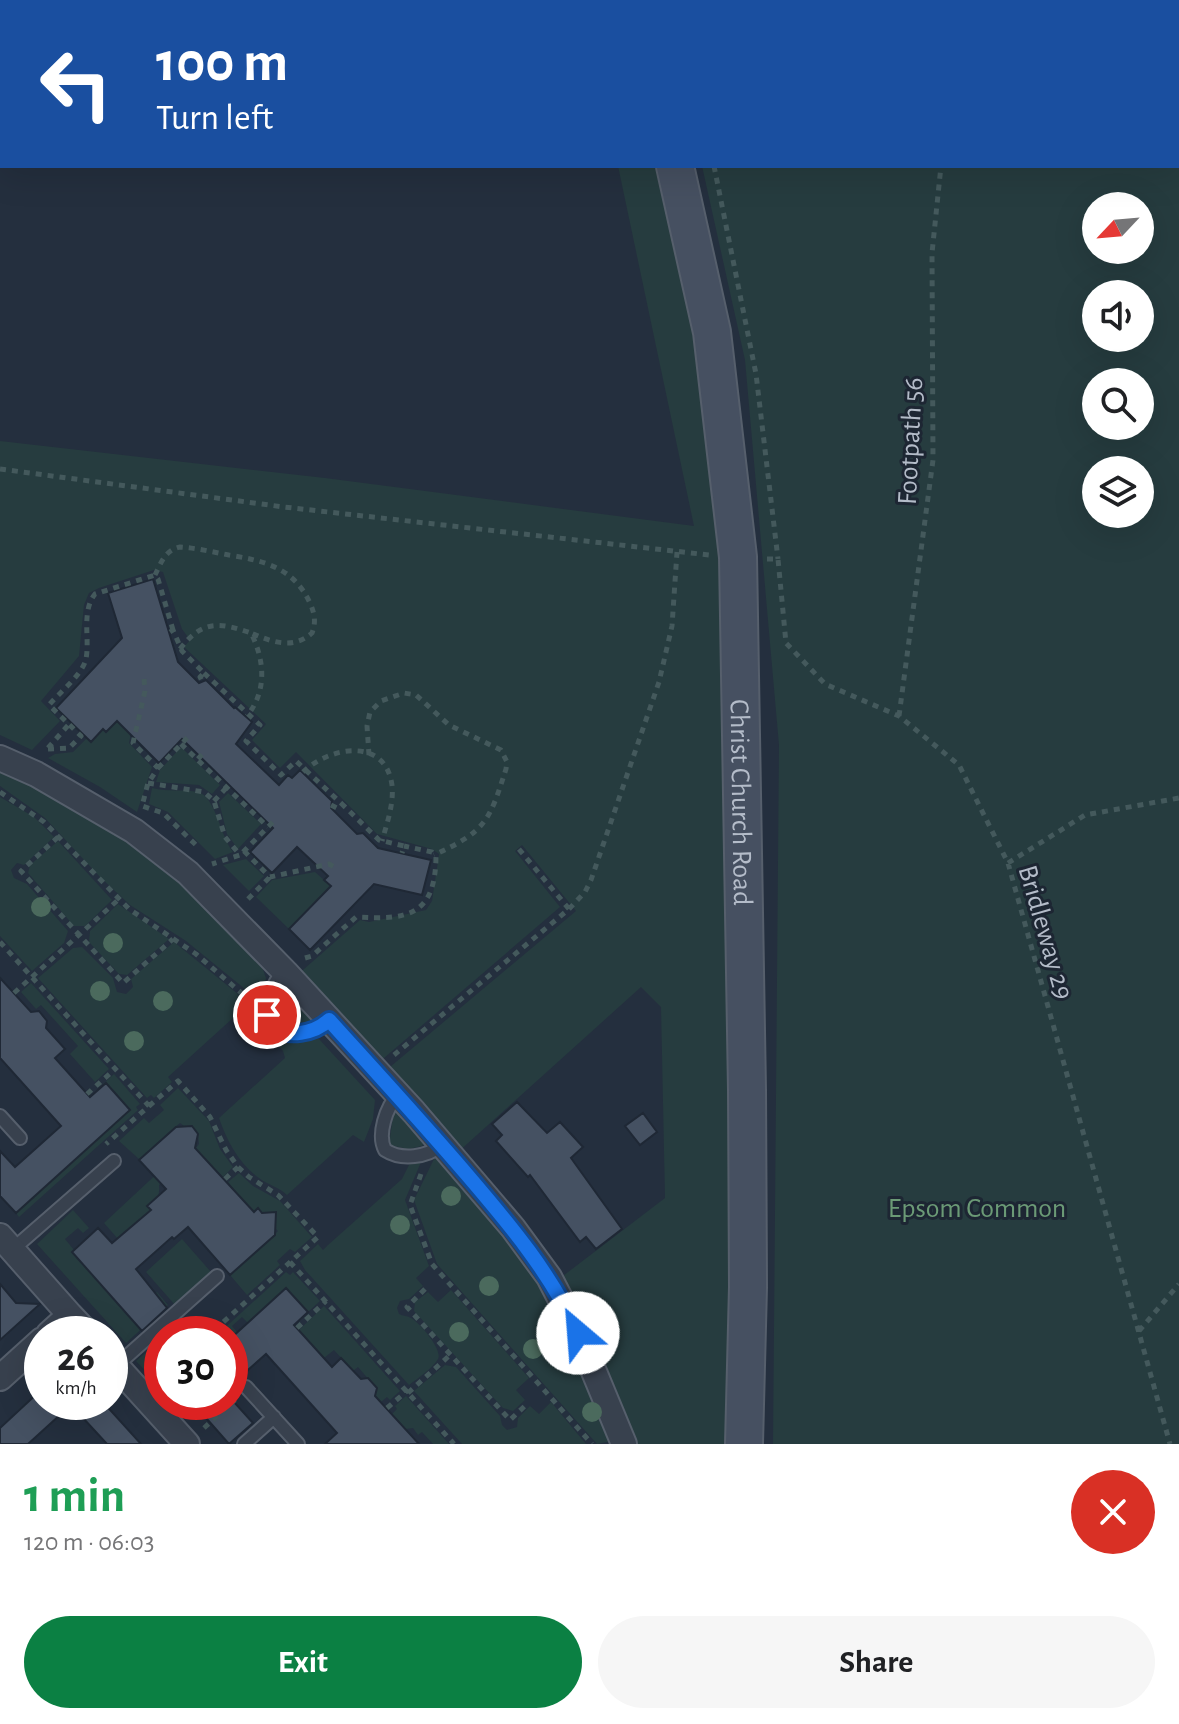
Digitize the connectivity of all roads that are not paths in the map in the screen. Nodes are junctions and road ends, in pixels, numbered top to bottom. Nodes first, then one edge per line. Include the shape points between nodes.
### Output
1 (675, 168) edge
2 (0, 758) edge
3 (284, 971) junction
4 (329, 1020) junction
5 (398, 1095) junction
6 (0, 1116) edge
7 (20, 1138) dead end
8 (435, 1150) junction
9 (114, 1161) dead end
10 (6, 1243) edge
11 (217, 1276) dead end
12 (70, 1315) edge
13 (128, 1350) edge
14 (24, 1356) edge
15 (128, 1377) edge
16 (0, 1378) edge
17 (248, 1389) edge
18 (274, 1417) junction
19 (192, 1439) edge
20 (244, 1444) edge
21 (298, 1444) edge
22 (624, 1444) edge
23 (744, 1444) edge

1 - 23 main road, Christ Church Road via 712,332 738,557 747,1105
2 - 3 street via 150,843 198,883
3 - 4 street
3 - 4 lane via 273,989 267,1017 271,1027 311,1031
4 - 5 street
5 - 8 street
5 - 8 lane via 389,1109 383,1147 396,1155
6 - 7 lane
8 - 22 street via 513,1228 555,1288
9 - 10 lane
10 - 12 street
11 - 13 lane
14 - 16 street
15 - 19 street
17 - 18 lane
18 - 20 lane
18 - 21 lane

